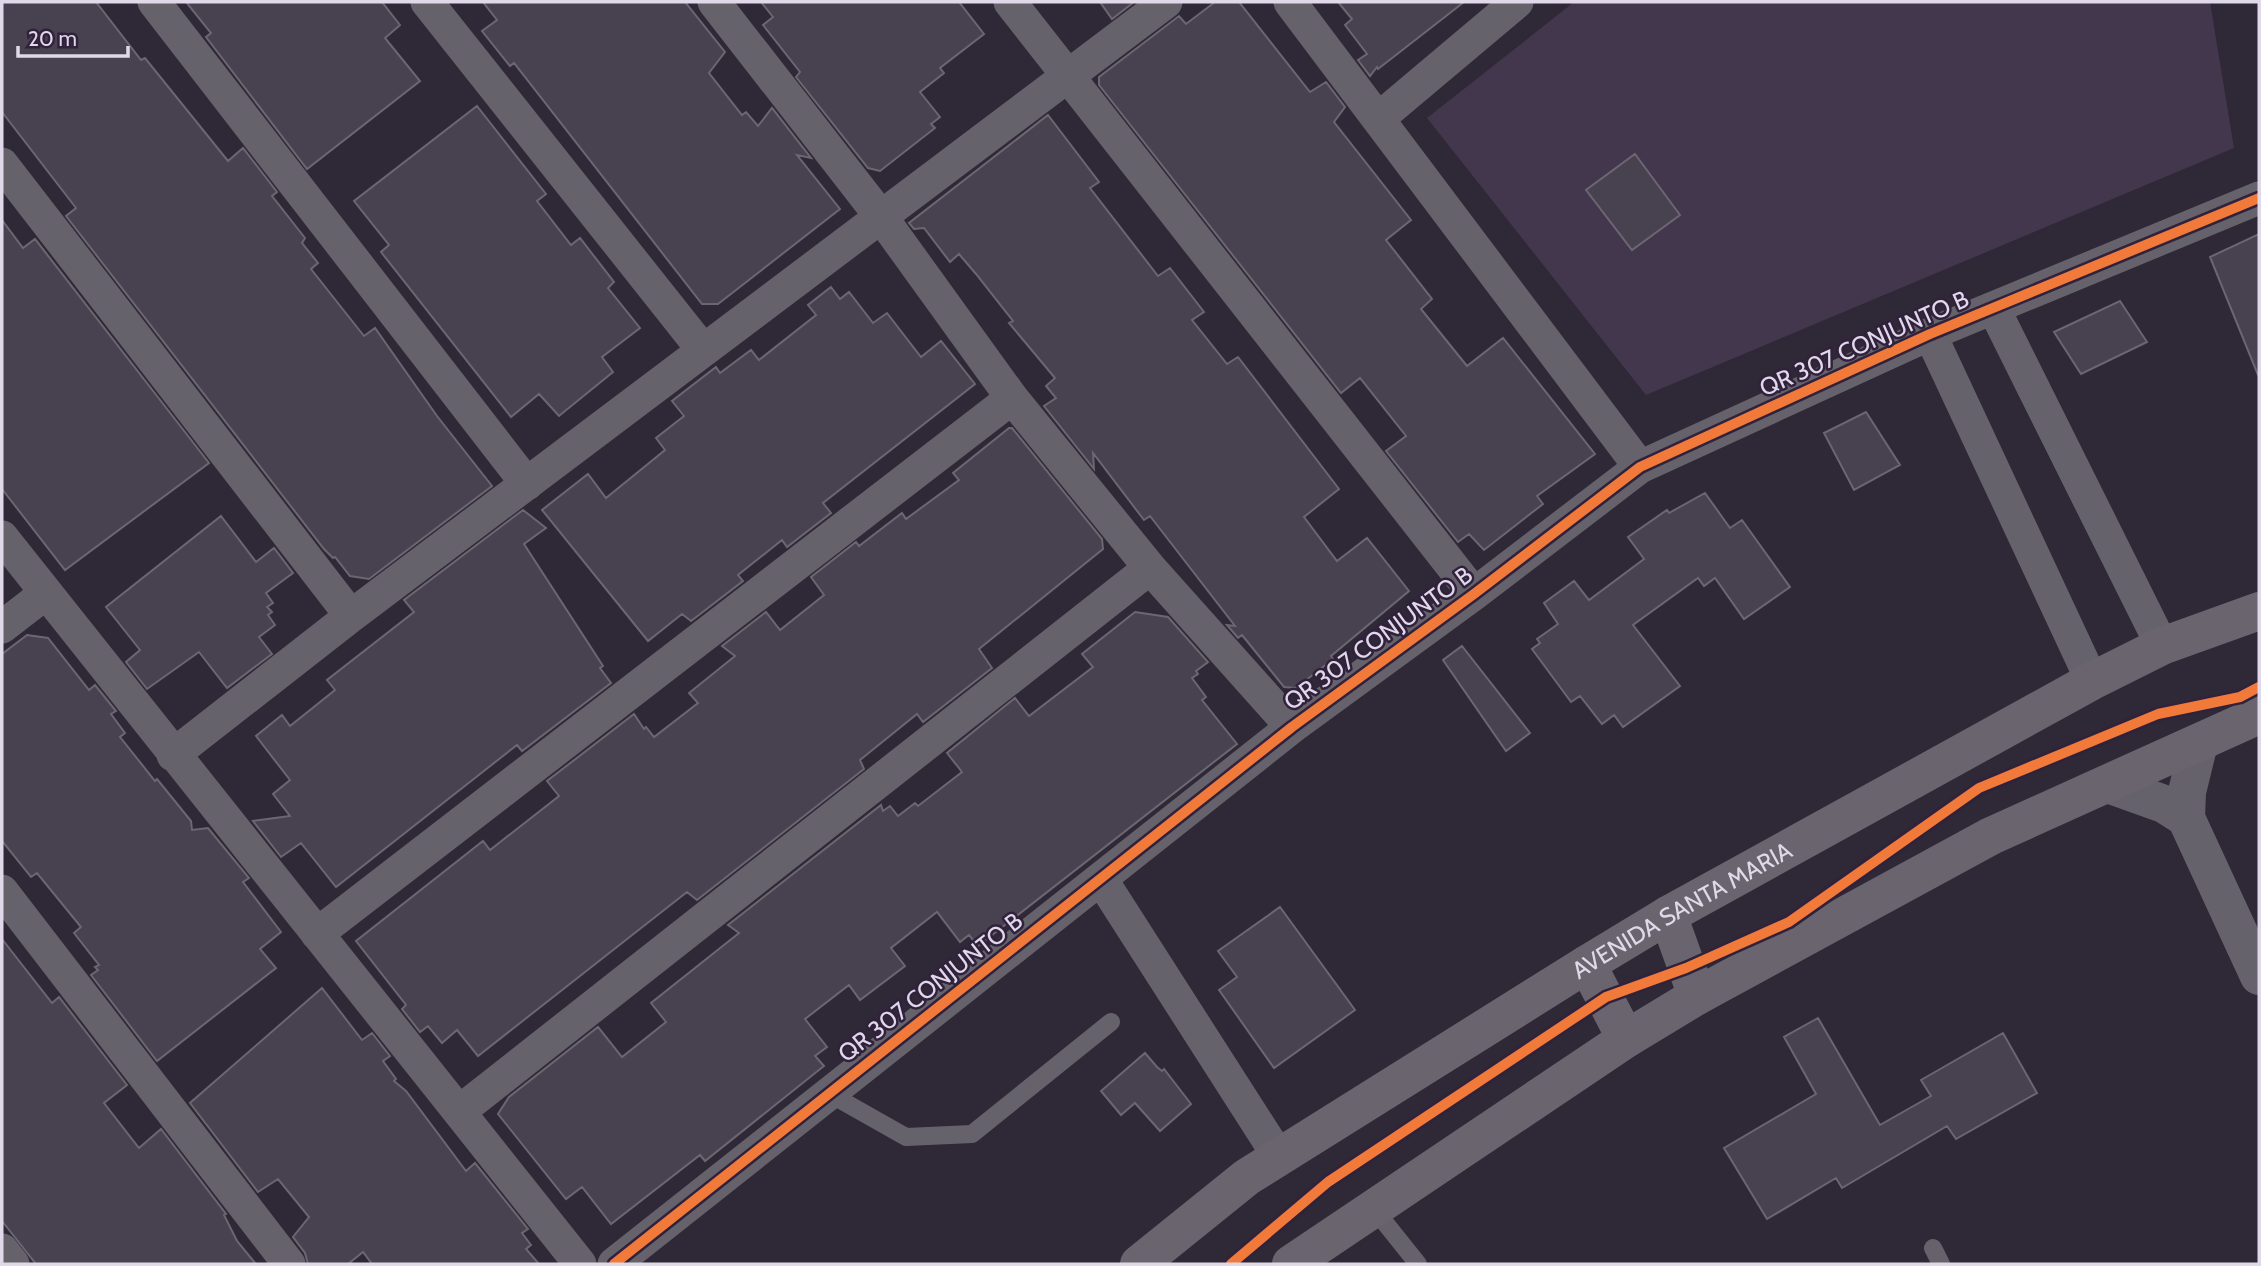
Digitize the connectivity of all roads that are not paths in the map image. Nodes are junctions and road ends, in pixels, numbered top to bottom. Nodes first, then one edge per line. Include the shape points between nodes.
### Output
1 (154, 2) edge
2 (427, 2) edge
3 (714, 2) edge
4 (1010, 2) edge
5 (1166, 2) edge
6 (1290, 2) edge
7 (1517, 2) edge
8 (1069, 75) junction
9 (1378, 120) junction
10 (2, 164) edge
11 (2259, 198) edge
12 (882, 218) junction
13 (1994, 309) junction
14 (1930, 334) junction
15 (703, 351) junction
16 (1012, 398) junction
17 (1640, 467) junction
18 (527, 484) junction
19 (2, 537) edge
20 (1150, 568) junction
21 (46, 593) junction
22 (1474, 594) junction
23 (2259, 611) edge
24 (351, 616) junction
25 (2, 628) edge
26 (2162, 646) junction
27 (2092, 681) junction
28 (2259, 715) edge
29 (1292, 727) junction
30 (2199, 743) junction
31 (173, 755) junction
32 (2108, 783) junction
33 (2186, 818) junction
34 (1101, 879) junction
35 (2, 891) edge
36 (1668, 915) junction
37 (317, 934) junction
38 (1587, 964) junction
39 (2259, 976) edge
40 (1697, 996) junction
41 (1111, 1022) dead end
42 (1626, 1039) junction
43 (830, 1094) junction
44 (460, 1111) junction
45 (1279, 1157) junction
46 (1374, 1209) junction
47 (2, 1250) edge
48 (13, 1264) edge
49 (289, 1264) edge
50 (580, 1264) edge
51 (614, 1264) edge
52 (1139, 1264) edge
53 (1291, 1264) edge
54 (1418, 1264) edge

1 - 18 street
2 - 15 street
3 - 12 street
4 - 8 street
5 - 8 street
6 - 9 street
7 - 9 street
8 - 12 street
8 - 22 street
9 - 17 street
10 - 24 street
11 - 13 street, QR 307 CONJUNTO B
12 - 15 street
12 - 16 street
13 - 14 street, QR 307 CONJUNTO B
13 - 26 street
14 - 17 street, QR 307 CONJUNTO B
14 - 27 street
15 - 18 street
16 - 20 street
16 - 37 street
17 - 22 street, QR 307 CONJUNTO B
18 - 24 street
19 - 21 street
20 - 29 street
20 - 44 street
21 - 25 street
21 - 31 street
22 - 29 street, QR 307 CONJUNTO B
23 - 26 main road, AVENIDA SANTA MARIA
24 - 31 street
26 - 27 main road, AVENIDA SANTA MARIA
27 - 36 main road, AVENIDA SANTA MARIA
28 - 30 main road
29 - 34 street, QR 307 CONJUNTO B
30 - 32 main road
30 - 33 street
31 - 37 street
32 - 33 street via 2164,804
32 - 40 main road via 1991,836
33 - 39 street
34 - 43 street, QR 307 CONJUNTO B
34 - 45 street
35 - 49 street
36 - 38 main road, AVENIDA SANTA MARIA
36 - 40 main road
37 - 44 street
38 - 42 main road
38 - 45 main road, AVENIDA SANTA MARIA
40 - 42 main road
41 - 43 lane via 972,1134 906,1137
42 - 46 main road
43 - 51 street, QR 307 CONJUNTO B
44 - 50 street
45 - 52 main road, AVENIDA SANTA MARIA via 1247,1177
46 - 53 main road
46 - 54 lane
47 - 48 street

